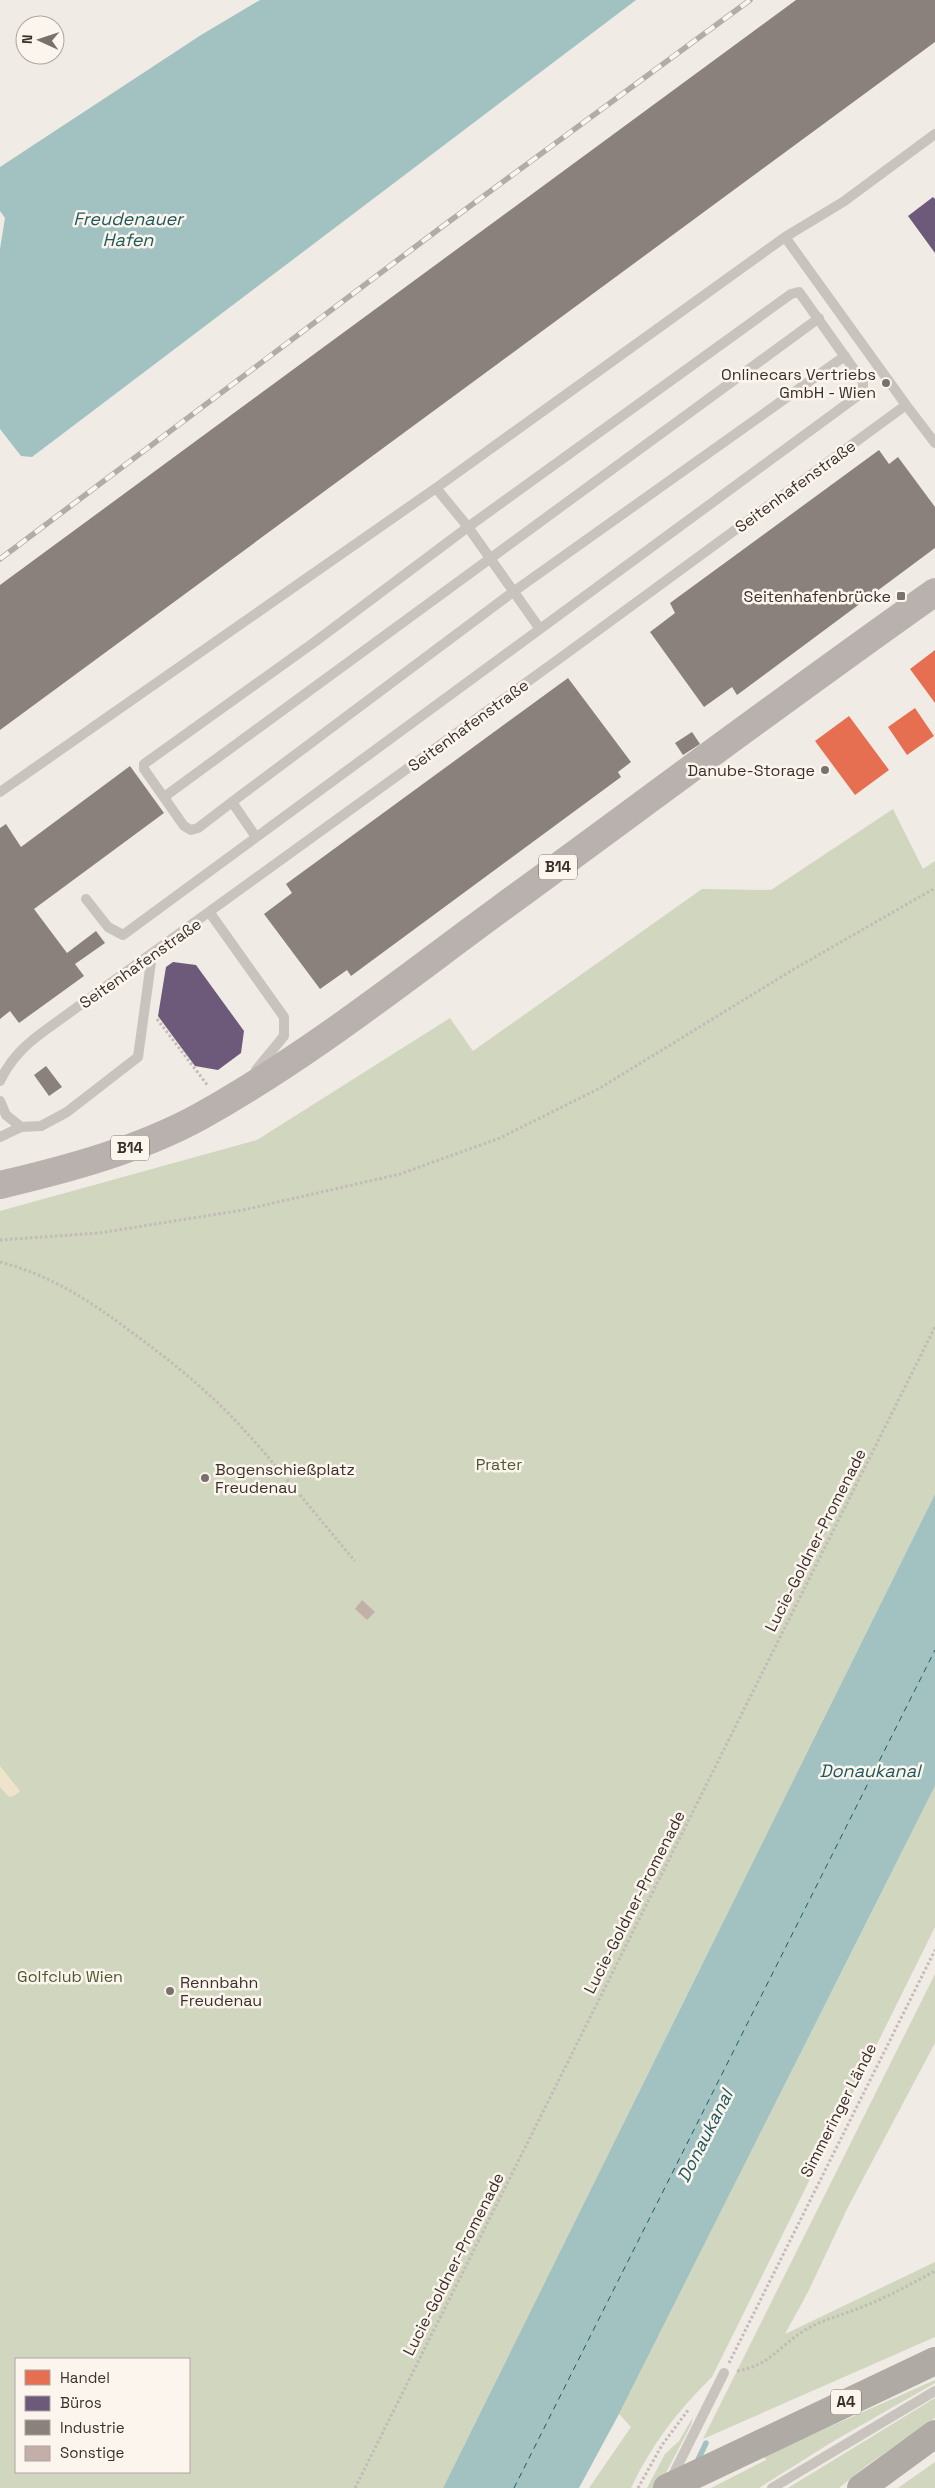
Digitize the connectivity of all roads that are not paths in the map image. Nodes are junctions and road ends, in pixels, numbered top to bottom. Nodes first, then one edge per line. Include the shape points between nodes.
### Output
1 (935, 134) edge
2 (785, 236) junction
3 (818, 318) junction
4 (845, 356) junction
5 (906, 405) junction
6 (935, 443) edge
7 (436, 488) junction
8 (468, 528) junction
9 (489, 558) junction
10 (513, 592) junction
11 (935, 592) edge
12 (540, 629) junction
13 (0, 792) edge
14 (164, 797) junction
15 (232, 802) junction
16 (256, 837) junction
17 (86, 899) dead end
18 (210, 913) junction
19 (152, 955) junction
20 (246, 1076) dead end
21 (0, 1081) edge
22 (231, 1086) dead end
23 (0, 1100) edge
24 (21, 1127) junction
25 (170, 1130) junction
26 (0, 1137) edge
27 (0, 1185) edge
28 (935, 2361) edge
29 (724, 2373) road end
30 (935, 2391) edge
31 (935, 2434) edge
32 (667, 2488) edge
33 (772, 2488) edge
34 (861, 2488) edge

1 - 2 lane via 843,202
2 - 5 lane
2 - 7 lane
3 - 4 lane
3 - 8 lane via 799,292 792,294
3 - 9 lane
4 - 10 lane
4 - 12 lane via 863,382 863,392
5 - 6 lane
5 - 18 lane, Seitenhafenstraße
7 - 8 lane
7 - 13 lane
8 - 9 lane
8 - 14 lane via 144,764 144,769
9 - 10 lane
9 - 14 lane
10 - 12 lane
10 - 15 lane
11 - 25 main road, B14 via 312,1046 200,1116
12 - 16 lane
14 - 15 lane via 184,826 191,830
15 - 16 lane
16 - 17 lane via 123,935 108,928
18 - 19 lane, Seitenhafenstraße
18 - 20 lane via 284,1017 284,1036 260,1067
19 - 21 lane, Seitenhafenstraße via 24,1046 9,1063
19 - 24 lane via 138,1057 67,1112 41,1126
22 - 25 lane
23 - 24 lane via 6,1115
24 - 26 lane
25 - 27 main road, B14 via 64,1170
28 - 32 highway, A4
29 - 32 lane
30 - 33 lane
31 - 34 highway

